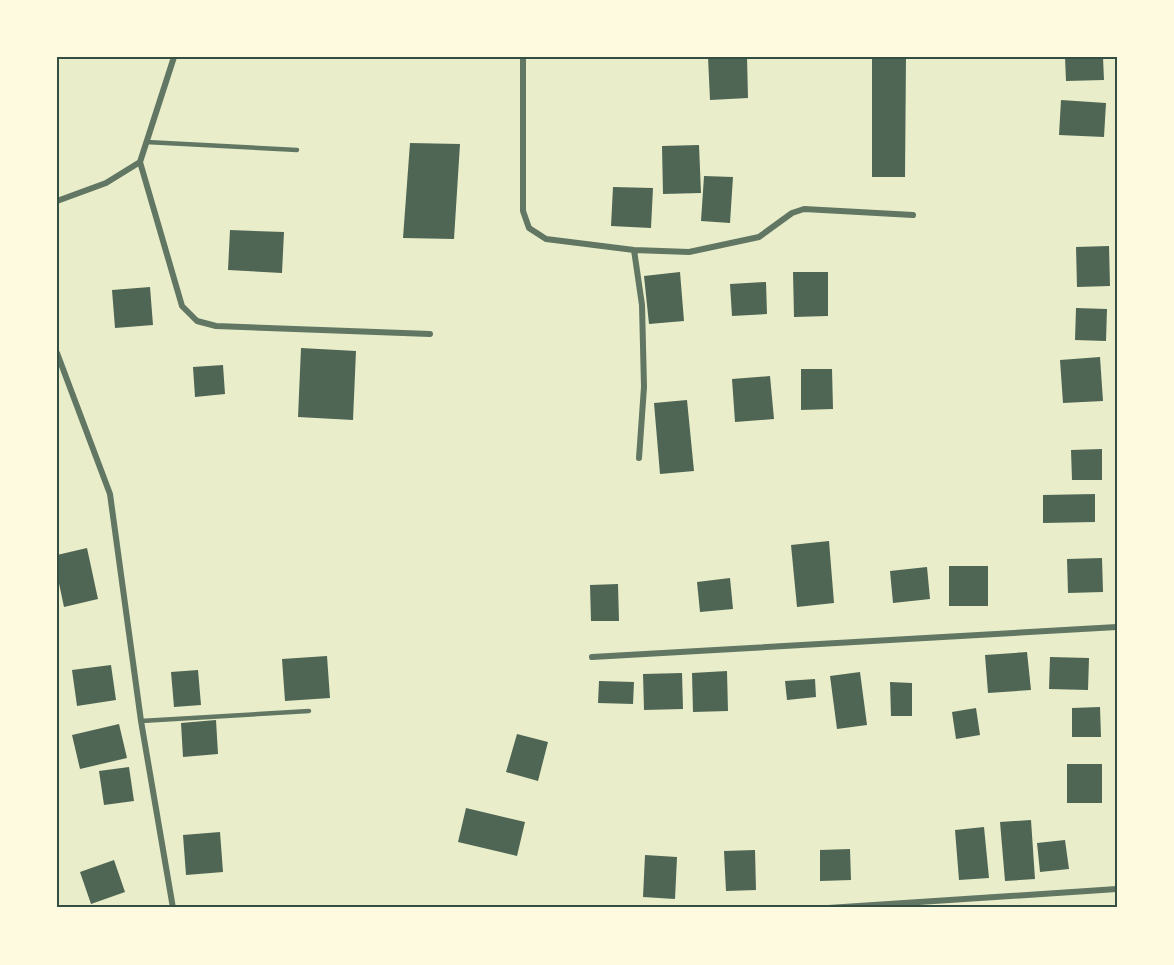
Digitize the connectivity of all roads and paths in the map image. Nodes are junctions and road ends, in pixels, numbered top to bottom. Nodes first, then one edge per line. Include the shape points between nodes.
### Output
1 (174, 57) edge
2 (523, 57) edge
3 (146, 142) junction
4 (297, 150) dead end
5 (140, 162) junction
6 (57, 201) edge
7 (913, 215) dead end
8 (634, 250) junction
9 (430, 334) dead end
10 (57, 353) edge
11 (639, 458) dead end
12 (1117, 627) edge
13 (592, 657) dead end
14 (309, 711) dead end
15 (141, 721) junction
16 (1117, 889) edge
17 (173, 908) edge
18 (828, 908) edge

1 - 3 street
2 - 8 street via 523,211 529,228 546,239
3 - 4 lane
3 - 5 street
5 - 6 street via 106,183
5 - 9 street via 182,306 197,321 216,326
7 - 8 street via 804,209 759,237 689,252
8 - 11 street via 642,305 644,375
10 - 15 street via 110,494
12 - 13 street
14 - 15 lane
15 - 17 street
16 - 18 street

